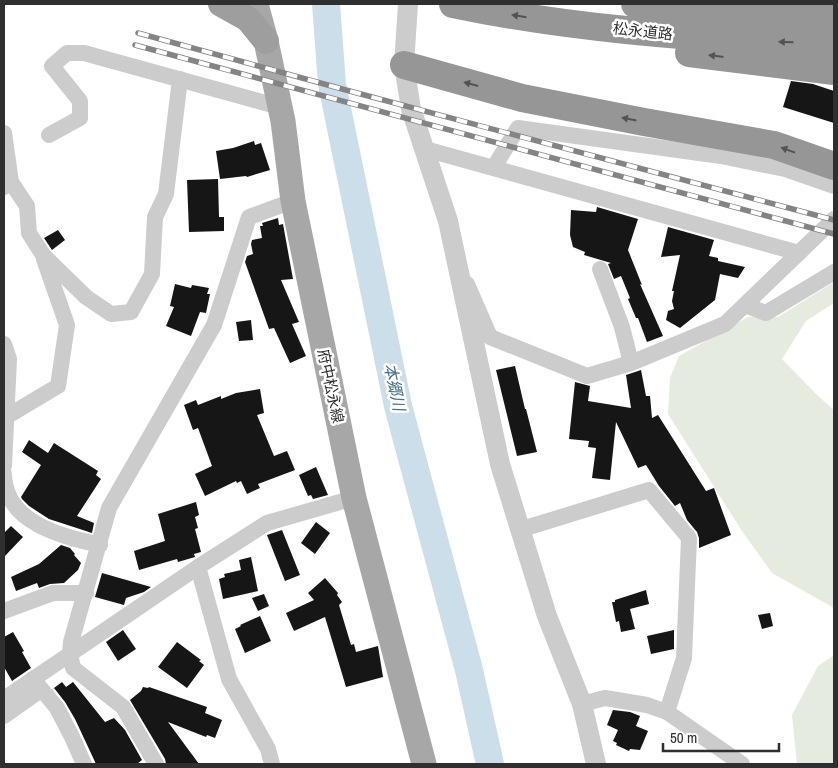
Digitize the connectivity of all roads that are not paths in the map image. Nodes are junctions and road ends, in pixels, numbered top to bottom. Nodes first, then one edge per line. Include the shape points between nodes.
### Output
1 (222, 4) edge
2 (256, 4) edge
3 (408, 4) edge
4 (453, 4) edge
5 (635, 4) edge
6 (834, 18) edge
7 (559, 23) junction
8 (266, 41) junction
9 (834, 43) edge
10 (404, 65) junction
11 (834, 71) edge
12 (180, 79) junction
13 (280, 106) junction
14 (4, 133) edge
15 (49, 135) dead end
16 (425, 149) junction
17 (834, 166) edge
18 (494, 167) junction
19 (8, 185) edge
20 (834, 186) edge
21 (292, 201) junction
22 (834, 219) edge
23 (799, 253) junction
24 (43, 255) junction
25 (456, 256) junction
26 (600, 269) dead end
27 (834, 272) edge
28 (744, 305) junction
29 (4, 344) edge
30 (631, 363) junction
31 (6, 417) junction
32 (4, 466) edge
33 (4, 474) edge
34 (354, 498) junction
35 (520, 530) junction
36 (100, 545) junction
37 (198, 567) junction
38 (86, 593) junction
39 (4, 611) edge
40 (70, 654) junction
41 (34, 679) junction
42 (4, 699) edge
43 (582, 704) junction
44 (667, 712) junction
45 (4, 716) edge
46 (84, 764) edge
47 (156, 764) edge
48 (272, 764) edge
49 (424, 764) edge
50 (596, 764) edge
51 (742, 764) edge

1 - 8 highway via 248,19
2 - 8 main road, 府中松永線
3 - 10 street
7 -> 4 highway, 松永道路
5 - 6 highway, 松永道路 via 781,18
9 -> 7 highway, 松永道路 via 779,42
11 -> 7 highway via 638,46
8 - 13 main road, 府中松永線
10 - 16 street via 411,109
17 -> 10 highway via 774,145 522,98
12 - 13 street
12 - 15 street via 84,53 67,53 52,66 80,101 80,118
12 - 24 street via 166,194 155,217 152,274 131,312 111,314 86,297
13 - 21 main road, 府中松永線
14 - 19 street
16 - 18 street
16 - 25 street
18 - 20 street via 518,128 721,156 785,170
18 - 23 street
19 - 24 street via 27,206 29,233
21 - 34 main road, 府中松永線
21 - 36 street via 249,217 214,325 109,508
22 - 23 street
23 - 28 street
24 - 31 street via 67,325 58,386
25 - 30 street via 490,336 587,376
25 - 35 street via 500,464
26 - 30 street
27 - 28 street via 766,313
28 - 30 street via 725,324
29 - 31 street via 9,359
31 - 32 street
33 - 36 street via 4,485 13,506 39,526 62,536
34 - 37 street via 267,523
34 - 49 main road, 府中松永線
35 - 43 street via 547,616
35 - 44 street via 648,490 688,538 684,658
36 - 38 street
37 - 40 street
37 - 48 street via 229,680 268,749
38 - 39 street via 53,593
38 - 40 street
40 - 41 street
40 - 47 street via 73,668 123,707
41 - 42 street
41 - 45 street via 35,694
41 - 46 street via 57,708
43 - 44 street via 605,698
43 - 50 street
44 - 51 street

